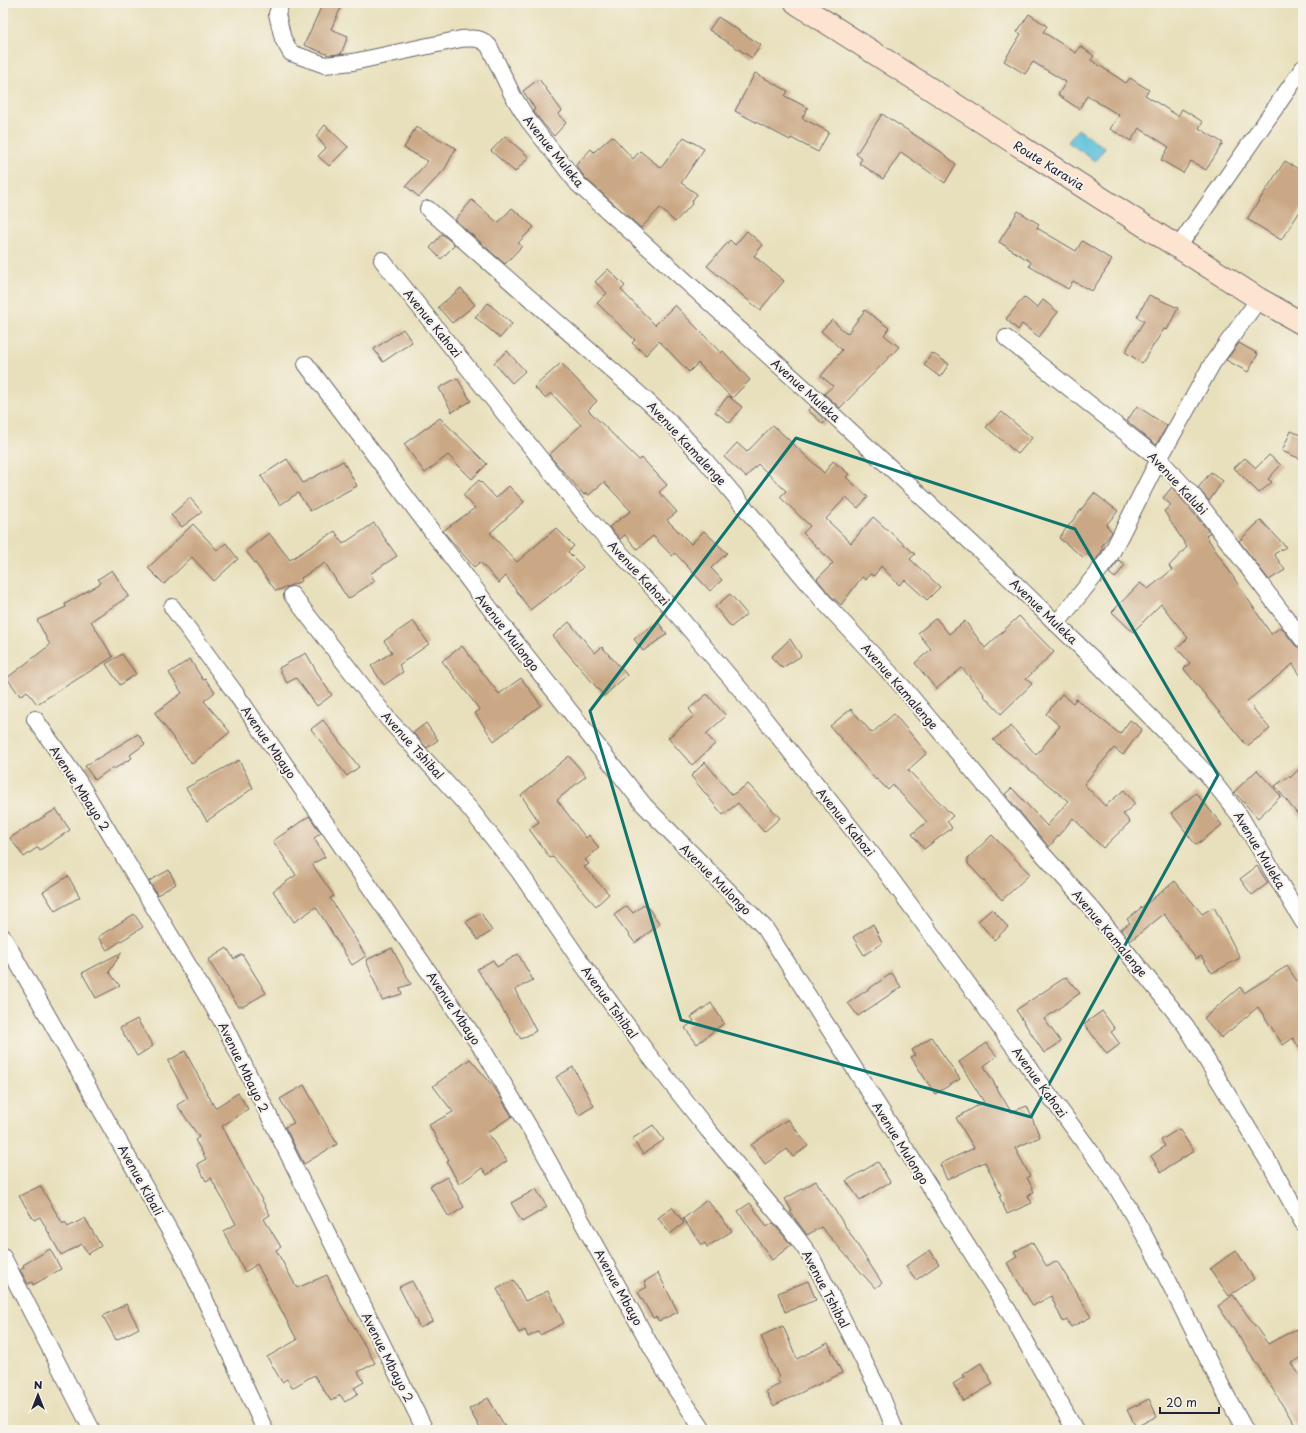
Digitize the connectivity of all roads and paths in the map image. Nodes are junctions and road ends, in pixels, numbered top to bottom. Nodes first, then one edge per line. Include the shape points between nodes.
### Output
1 (281, 3) edge
2 (796, 3) edge
3 (1303, 68) edge
4 (428, 209) dead end
5 (1178, 247) junction
6 (382, 260) dead end
7 (1259, 299) junction
8 (1303, 324) edge
9 (1006, 338) dead end
10 (306, 364) dead end
11 (1159, 459) junction
12 (292, 595) dead end
13 (172, 607) dead end
14 (1056, 623) junction
15 (1303, 640) edge
16 (35, 719) dead end
17 (1303, 922) edge
18 (3, 937) edge
19 (1303, 1223) edge
20 (3, 1257) edge
21 (92, 1430) edge
22 (265, 1430) edge
23 (425, 1430) edge
24 (703, 1430) edge
25 (895, 1430) edge
26 (1076, 1430) edge
27 (1245, 1430) edge

1 - 14 street, Avenue Muleka via 277,14 283,39 291,53 324,65 353,62 461,39 483,40 528,120 578,184 909,484
2 - 5 street, Route Karavia
3 - 5 street
4 - 19 street, Avenue Kamalenge via 677,429 824,602 902,686 1040,851 1093,910 1186,1026
5 - 7 street, Route Karavia
6 - 27 street, Avenue Kahozi via 586,516 675,612 751,702 883,868 992,1014 1113,1182 1150,1244
7 - 8 street, Route Karavia
7 - 11 street via 1212,364
9 - 11 street, Avenue Kalubi
10 - 26 street, Avenue Mulongo via 510,635 644,805 765,928 1008,1310
11 - 14 street via 1108,558
11 - 15 street, Avenue Kalubi via 1195,498
12 - 25 street, Avenue Tshibal via 388,719 484,827 518,870 583,966 648,1054 792,1230 812,1258 881,1395
13 - 24 street, Avenue Mbayo via 236,694 485,1053 537,1140 668,1377
14 - 17 street, Avenue Muleka via 1207,774 1240,816
16 - 23 street, Avenue Mbayo 2 via 79,782 224,1025
18 - 22 street, Avenue Kibali via 189,1265
20 - 21 street

